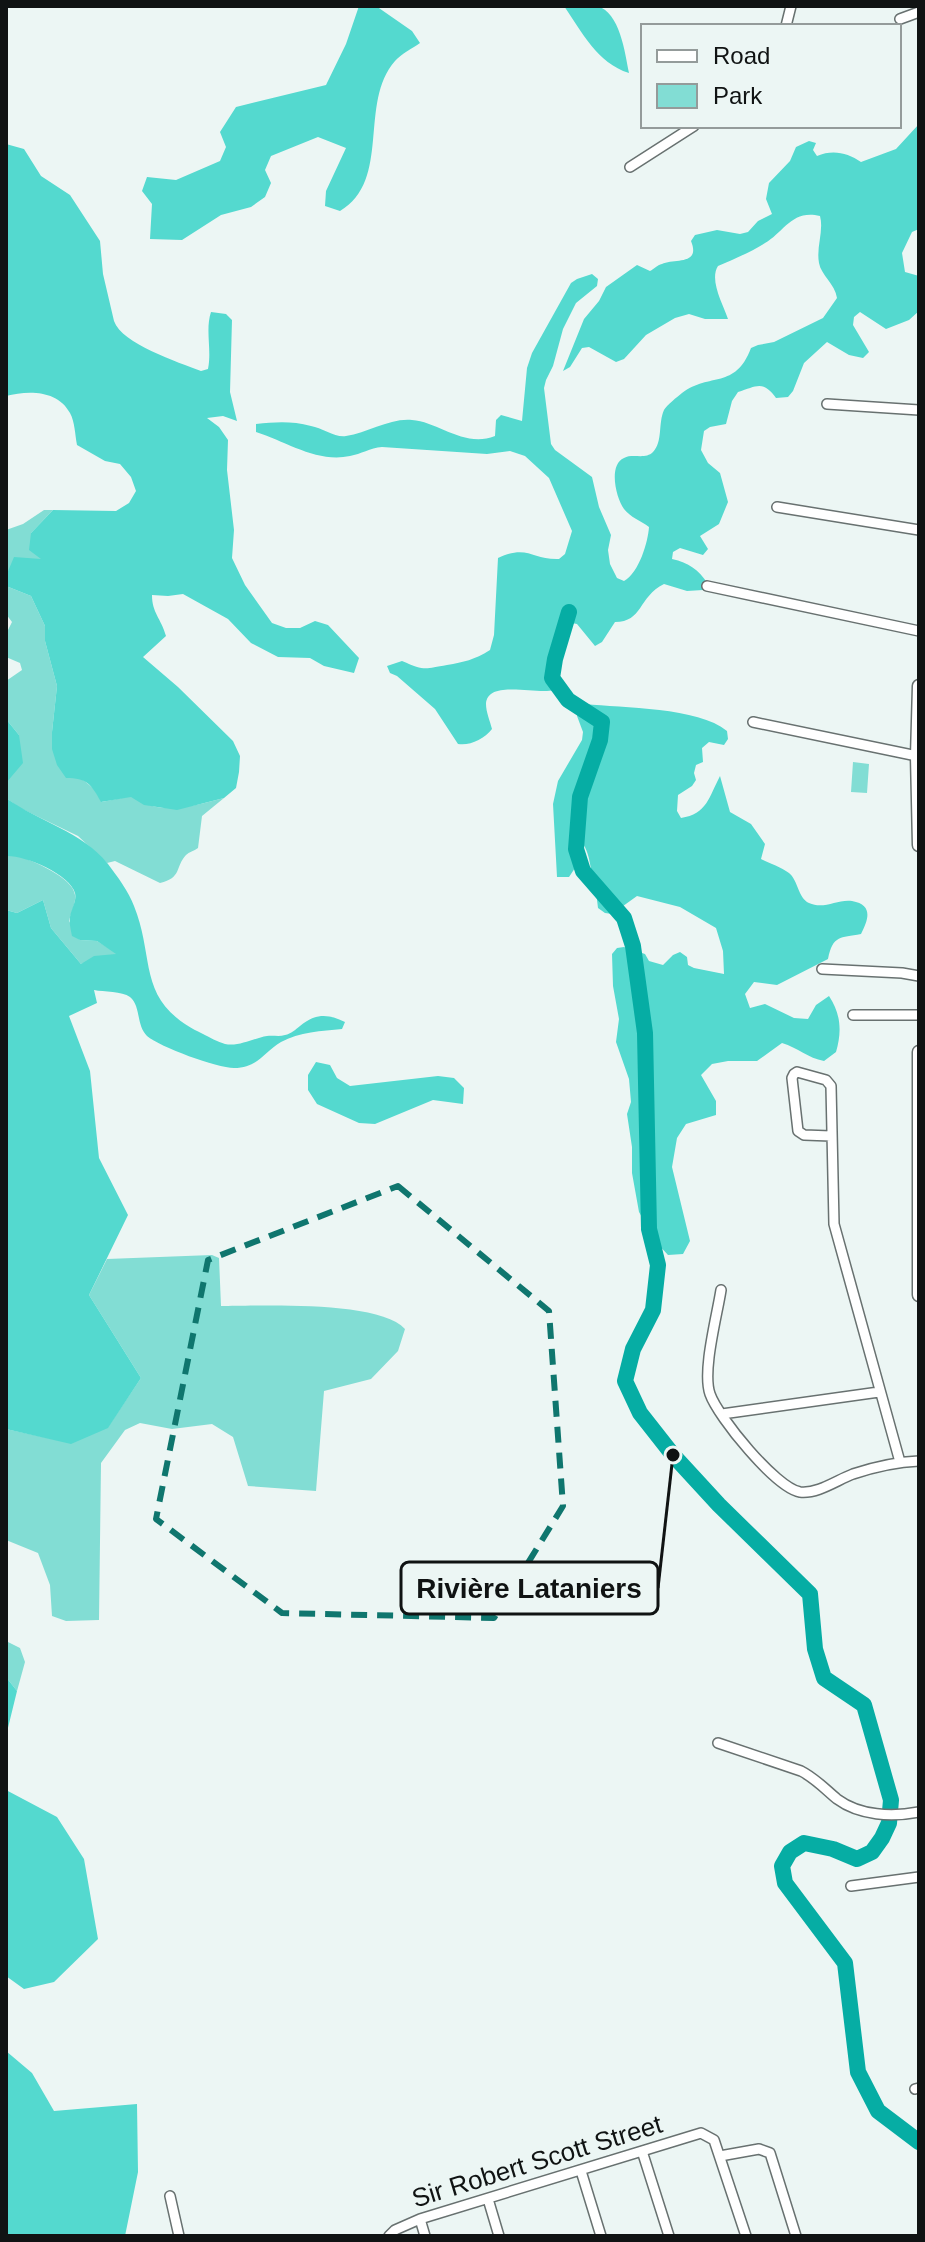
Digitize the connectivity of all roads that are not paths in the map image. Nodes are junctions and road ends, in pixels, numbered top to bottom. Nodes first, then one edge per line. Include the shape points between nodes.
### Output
1 (919, 12) edge
2 (900, 19) dead end
3 (691, 128) edge
4 (630, 167) dead end
5 (827, 404) dead end
6 (919, 410) edge
7 (777, 507) dead end
8 (919, 530) edge
9 (707, 586) dead end
10 (919, 631) edge
11 (919, 686) edge
12 (753, 722) dead end
13 (917, 756) edge
14 (919, 845) edge
15 (822, 969) dead end
16 (919, 976) edge
17 (853, 1015) dead end
18 (919, 1015) edge
19 (919, 1052) edge
20 (831, 1136) junction
21 (918, 1159) edge
22 (919, 1258) edge
23 (721, 1290) dead end
24 (919, 1295) edge
25 (879, 1392) junction
26 (722, 1414) junction
27 (919, 1461) edge
28 (900, 1462) junction
29 (718, 1743) dead end
30 (919, 1812) edge
31 (919, 1877) edge
32 (851, 1886) dead end
33 (642, 2151) junction
34 (720, 2156) junction
35 (581, 2171) junction
36 (170, 2196) dead end
37 (488, 2199) junction
38 (420, 2219) junction
39 (179, 2236) edge
40 (389, 2236) edge
41 (425, 2236) edge
42 (499, 2236) edge
43 (601, 2236) edge
44 (669, 2236) edge
45 (746, 2236) edge
46 (796, 2236) edge

1 - 2 street
3 - 4 street
5 - 6 street
7 - 8 street
9 - 10 street
11 - 13 main road
12 - 13 street
13 - 14 main road
15 - 16 street
17 - 18 street
19 - 21 main road
20 - 20 street via 831,1086 797,1072 792,1078 798,1131
20 - 25 street via 834,1224
21 - 22 main road
22 - 24 main road
23 - 26 street via 708,1369 710,1394
25 - 26 street
25 - 28 street
26 - 28 street via 769,1472 800,1492
27 - 28 street
29 - 30 street via 801,1771 849,1806 881,1815
31 - 32 street
33 - 34 street, Sir Robert Scott Street via 701,2133 714,2140
33 - 35 street, Sir Robert Scott Street
33 - 44 street
34 - 45 street
34 - 46 street via 759,2149 770,2153
35 - 37 street, Sir Robert Scott Street
35 - 43 street
36 - 39 street
37 - 38 street, Sir Robert Scott Street
37 - 42 street
38 - 40 street, Sir Robert Scott Street
38 - 41 street

